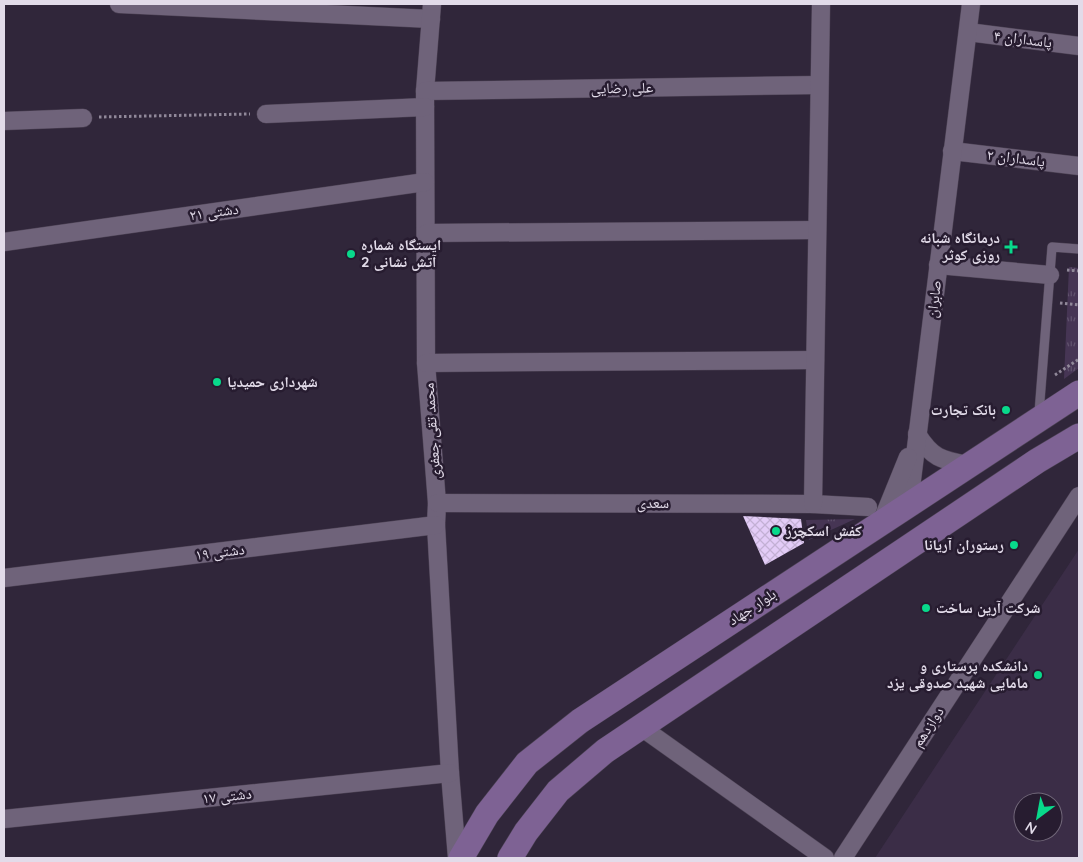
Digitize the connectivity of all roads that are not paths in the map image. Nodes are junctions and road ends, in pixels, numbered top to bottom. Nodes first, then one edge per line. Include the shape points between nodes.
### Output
1 (119, 4) edge
2 (820, 4) edge
3 (971, 4) edge
4 (432, 11) edge
5 (968, 32) junction
6 (1079, 46) edge
7 (819, 85) junction
8 (425, 99) junction
9 (266, 114) road end
10 (83, 118) road end
11 (4, 121) edge
12 (952, 151) junction
13 (1079, 166) edge
14 (425, 182) junction
15 (817, 230) junction
16 (427, 233) junction
17 (4, 242) edge
18 (1079, 249) edge
19 (938, 265) junction
20 (1050, 275) junction
21 (815, 360) junction
22 (426, 363) junction
23 (1079, 393) edge
24 (1039, 418) junction
25 (918, 434) junction
26 (1079, 436) edge
27 (968, 465) junction
28 (1079, 496) edge
29 (437, 503) junction
30 (813, 504) junction
31 (909, 504) junction
32 (875, 514) junction
33 (436, 525) junction
34 (928, 534) junction
35 (4, 578) edge
36 (641, 727) junction
37 (450, 774) junction
38 (4, 819) edge
39 (457, 858) edge
40 (461, 858) edge
41 (510, 858) edge
42 (825, 858) edge
43 (843, 858) edge

1 - 4 street
2 - 7 street
3 - 5 street, صابران
4 - 8 street, محمد تقی جعفری
5 - 6 street, پاسداران ۴
5 - 12 street, صابران
7 - 8 street, علی رضایی
7 - 15 street
8 - 9 street, علی رضایی
8 - 14 street, محمد تقی جعفری
10 - 11 street
12 - 13 street, پاسداران ۲
12 - 19 street, صابران
14 - 16 street, محمد تقی جعفری
14 - 17 street, دشتی ۲۱
15 - 16 street
15 - 21 street
16 - 22 street, محمد تقی جعفری
18 - 20 lane via 1052,247
19 - 20 street
19 - 25 street, صابران
20 - 24 lane
21 - 22 street
21 - 30 street
22 - 29 street, محمد تقی جعفری
23 - 24 main road, بلوار جهاد
24 - 27 main road, بلوار جهاد
25 - 27 street via 925,446 941,460
25 - 31 street, صابران
25 - 32 street
26 - 34 main road
27 - 31 main road, بلوار جهاد
28 - 43 street, دوازدهم
29 - 30 street, سعدی
29 - 33 street, محمد تقی جعفری
30 - 32 street, سعدی
31 - 32 main road, بلوار جهاد
31 - 34 main road
32 - 40 main road, بلوار جهاد via 580,721 528,762 487,814
33 - 35 street, دشتی ۱۹
33 - 37 street, محمد تقی جعفری
34 - 36 main road
36 - 41 main road via 605,751 558,791
36 - 42 street
37 - 38 street, دشتی ۱۷
37 - 39 street, محمد تقی جعفری

